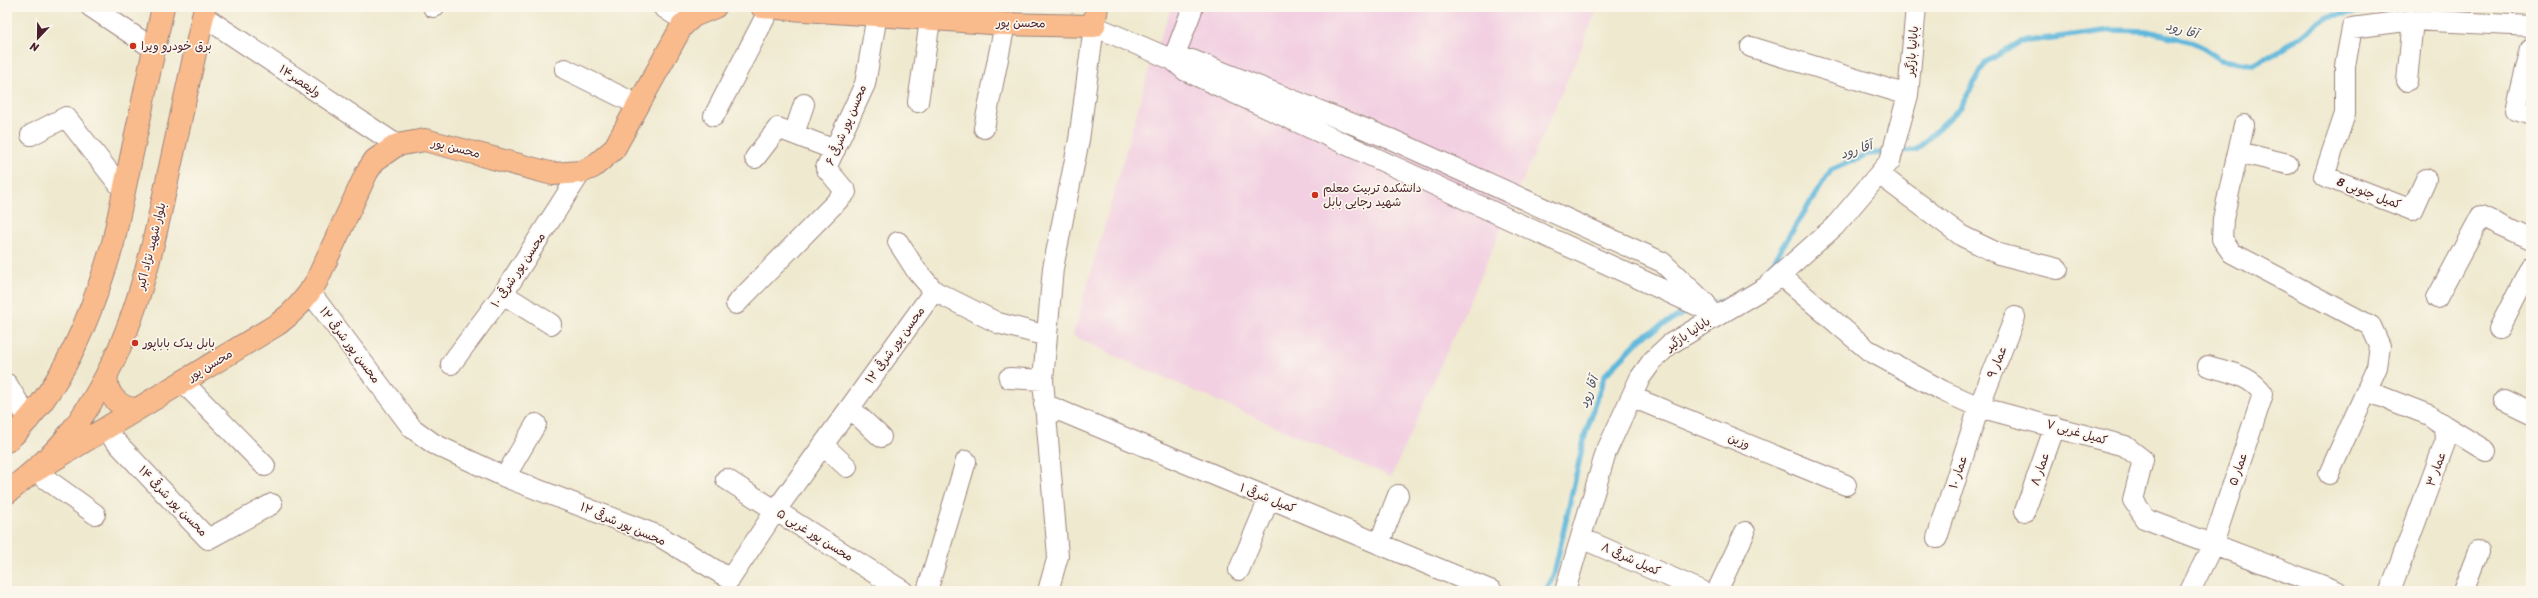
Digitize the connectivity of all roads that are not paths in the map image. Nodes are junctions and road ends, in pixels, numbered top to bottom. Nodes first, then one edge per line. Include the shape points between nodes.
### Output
1 (91, 7) edge
2 (163, 7) edge
3 (663, 7) edge
4 (715, 7) edge
5 (762, 7) edge
6 (1193, 7) edge
7 (1916, 7) edge
8 (770, 8) edge
9 (816, 9) edge
10 (204, 12) edge
11 (931, 13) edge
12 (876, 15) junction
13 (1096, 17) edge
14 (2413, 20) junction
15 (686, 22) junction
16 (1004, 24) junction
17 (2531, 26) edge
18 (1751, 47) dead end
19 (2531, 48) edge
20 (154, 49) junction
21 (1174, 60) junction
22 (565, 69) dead end
23 (2407, 81) dead end
24 (1908, 95) junction
25 (918, 102) dead end
26 (804, 104) dead end
27 (638, 105) junction
28 (2524, 112) edge
29 (714, 116) dead end
30 (2244, 125) dead end
31 (984, 128) dead end
32 (794, 134) junction
33 (31, 135) dead end
34 (1393, 140) junction
35 (397, 146) junction
36 (835, 150) junction
37 (2238, 152) junction
38 (755, 158) dead end
39 (1384, 163) junction
40 (2288, 164) dead end
41 (1885, 167) junction
42 (581, 172) junction
43 (2426, 179) dead end
44 (124, 191) junction
45 (2531, 239) edge
46 (898, 242) dead end
47 (2531, 266) edge
48 (2058, 269) dead end
49 (1780, 275) junction
50 (934, 291) junction
51 (310, 292) junction
52 (503, 294) junction
53 (2437, 298) dead end
54 (736, 304) dead end
55 (1718, 315) junction
56 (2015, 317) dead end
57 (551, 324) dead end
58 (2499, 329) dead end
59 (1047, 336) junction
60 (451, 364) dead end
61 (2208, 366) dead end
62 (107, 374) junction
63 (1009, 378) dead end
64 (1043, 380) junction
65 (183, 382) junction
66 (7, 384) edge
67 (2367, 392) junction
68 (1632, 397) junction
69 (2504, 400) dead end
70 (1044, 404) junction
71 (1979, 407) junction
72 (850, 408) junction
73 (137, 409) junction
74 (2531, 413) edge
75 (28, 420) junction
76 (536, 424) dead end
77 (2055, 426) junction
78 (2445, 426) junction
79 (104, 429) junction
80 (881, 438) dead end
81 (7, 442) edge
82 (824, 446) junction
83 (2486, 451) dead end
84 (966, 461) dead end
85 (264, 466) dead end
86 (847, 467) dead end
87 (35, 471) junction
88 (2329, 474) dead end
89 (505, 477) junction
90 (726, 479) dead end
91 (1846, 485) dead end
92 (7, 493) edge
93 (1398, 494) dead end
94 (1269, 499) junction
95 (272, 504) dead end
96 (776, 510) junction
97 (2025, 511) dead end
98 (95, 514) dead end
99 (1745, 532) dead end
100 (1581, 538) junction
101 (1937, 538) dead end
102 (1379, 544) junction
103 (2213, 544) junction
104 (2478, 552) dead end
105 (1239, 570) dead end
106 (903, 591) edge
107 (927, 591) edge
108 (1048, 591) edge
109 (1492, 591) edge
110 (1565, 591) edge
111 (1702, 591) edge
112 (1717, 591) edge
113 (2190, 591) edge
114 (2337, 591) edge
115 (2390, 591) edge
116 (2463, 591) edge

1 - 20 street
2 - 20 main road
3 - 15 street
4 - 15 main road, محسن پور via 699,13
5 - 8 main road, محسن پور
6 - 21 street
7 - 24 street, بابانیا بازگیر
8 - 9 main road, محسن پور
8 - 29 street
9 - 12 main road, محسن پور
10 - 35 street, ولیعصر۱۴
10 - 62 main road, بلوار شهید نژاد اکبر via 144,284
11 - 12 main road, محسن پور
11 - 16 main road, محسن پور
11 - 25 street
12 - 36 street, محسن پور شرقی ۶ via 865,84
13 - 16 main road, محسن پور
13 - 21 street
13 - 59 street via 1079,140 1053,268
14 - 17 street
14 - 23 street
14 - 43 street, کمیل جنوبی 8 via 2352,28 2345,66 2345,114 2324,176 2412,210
15 - 27 main road, محسن پور via 674,37
16 - 31 street
18 - 24 street
19 - 28 street
20 - 44 main road
21 - 34 street via 1192,60
21 - 39 street via 1186,72
22 - 27 street
24 - 41 street, بابانیا بازگیر
26 - 32 street
27 - 42 main road, محسن پور via 614,149 605,159
30 - 37 street
32 - 36 street
32 - 38 street via 778,128
33 - 44 street via 66,116
34 - 39 street
34 - 55 street via 1662,262
35 - 42 main road, محسن پور via 411,141 439,142 553,174
35 - 51 main road, محسن پور via 375,160 367,172
36 - 54 street, محسن پور شرقی ۶ via 826,168 846,192
37 - 40 street
37 - 67 street via 2223,219 2222,239 2232,253 2371,326 2380,346 2377,367
39 - 55 street
41 - 48 street via 1962,236 1999,254
41 - 49 street, بابانیا بازگیر via 1835,226
42 - 52 street, محسن پور شرقی ۱۰
44 - 75 main road via 105,270 72,352 48,395
45 - 53 street via 2481,216
46 - 50 street via 916,270
47 - 58 street
49 - 55 street, بابانیا بازگیر via 1766,287
49 - 71 street, کمیل غربی ۷ via 1868,350 1943,391
50 - 59 street via 998,323
50 - 72 street, محسن پور شرقی ۱۲
51 - 65 main road, محسن پور via 292,313 278,324
51 - 89 street, محسن پور شرقی ۱۲ via 412,428 434,444
52 - 57 street
52 - 60 street, محسن پور شرقی ۱۰
55 - 68 street, بابانیا بازگیر via 1670,344 1653,360 1640,378
56 - 71 street, عمار ۹
59 - 64 street
61 - 103 street, عمار ۵ via 2246,378 2258,385 2263,394
62 - 73 main road via 107,384 113,398 124,407
62 - 87 main road, بلوار شهید نژاد اکبر via 71,432
63 - 64 street
64 - 70 street
65 - 73 main road, محسن پور
65 - 85 street
66 - 75 street
67 - 78 street via 2429,415
67 - 88 street
68 - 91 street, وزین
68 - 100 street, بابانیا بازگیر via 1606,452
69 - 74 street
70 - 94 street, کمیل شرقی ۱
70 - 108 street via 1058,556
71 - 77 street, کمیل غربی ۷
71 - 101 street, عمار ۱۰
72 - 80 street
72 - 82 street, محسن پور شرقی ۱۲
73 - 79 main road, محسن پور
75 - 81 main road
76 - 89 street
77 - 97 street, عمار ۸
77 - 103 street, کمیل غربی ۷ via 2126,446 2143,460 2133,500 2146,519
78 - 83 street
78 - 115 street, عمار ۳ via 2446,440
79 - 87 main road, محسن پور
79 - 95 street, محسن پور شرقی ۱۴ via 208,539
82 - 86 street
82 - 96 street, محسن پور شرقی ۱۲
84 - 107 street
87 - 92 main road, بلوار شهید نژاد اکبر
87 - 98 street
89 - 96 street, محسن پور شرقی ۱۲ via 659,536 730,579
90 - 96 street, محسن پور غربی ۵
93 - 102 street
94 - 102 street, کمیل شرقی ۱
94 - 105 street
96 - 106 street, محسن پور غربی ۵
99 - 112 street
100 - 110 street, بابانیا بازگیر
100 - 111 street, کمیل شرقی ۸
102 - 109 street, کمیل شرقی ۱
103 - 113 street, عمار ۵
103 - 114 street, کمیل غربی ۷
104 - 116 street

